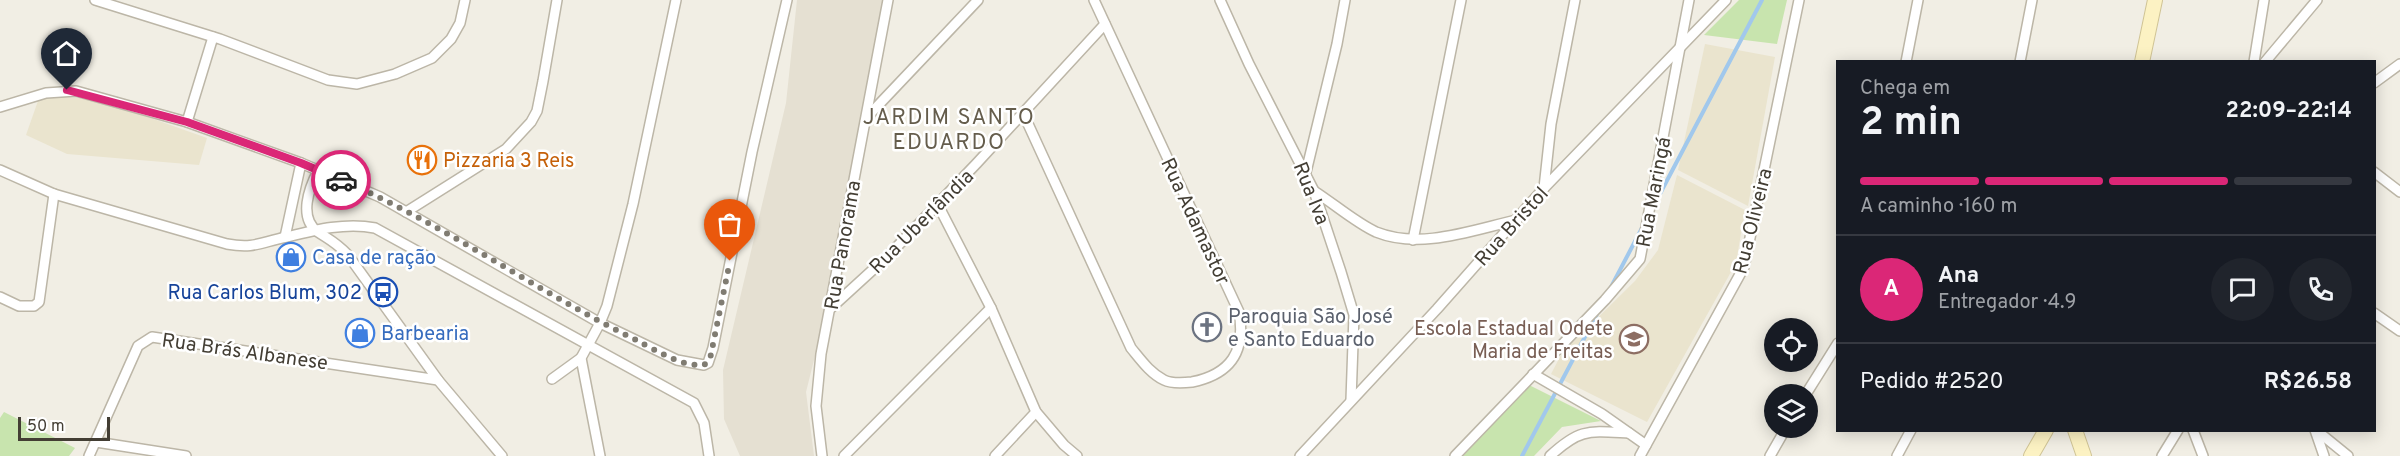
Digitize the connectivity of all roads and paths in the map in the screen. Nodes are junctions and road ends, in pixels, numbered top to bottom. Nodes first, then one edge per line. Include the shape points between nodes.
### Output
1 (95, 0) edge
2 (465, 0) edge
3 (557, 0) edge
4 (676, 0) edge
5 (787, 0) edge
6 (888, 0) edge
7 (978, 0) edge
8 (1094, 0) edge
9 (1345, 0) edge
10 (1461, 0) edge
11 (1575, 0) edge
12 (1689, 0) edge
13 (1725, 0) edge
14 (1799, 0) edge
15 (1918, 0) edge
16 (2032, 0) edge
17 (2155, 0) edge
18 (2264, 0) edge
19 (2317, 0) edge
20 (1224, 3) edge
21 (1105, 24) junction
22 (213, 37) junction
23 (1680, 48) junction
24 (1906, 60) edge
25 (2020, 60) edge
26 (2142, 60) edge
27 (2254, 60) edge
28 (2267, 60) edge
29 (2400, 64) edge
30 (2376, 82) edge
31 (0, 107) edge
32 (1023, 113) junction
33 (868, 116) junction
34 (187, 122) junction
35 (301, 163) junction
36 (0, 170) edge
37 (318, 171) junction
38 (1306, 172) junction
39 (2376, 174) edge
40 (1544, 188) junction
41 (1314, 191) junction
42 (2400, 192) edge
43 (54, 194) junction
44 (937, 203) junction
45 (406, 212) junction
46 (1517, 220) junction
47 (316, 231) junction
48 (285, 237) junction
49 (1413, 240) junction
50 (0, 297) edge
51 (831, 308) junction
52 (991, 308) junction
53 (2376, 314) edge
54 (600, 323) junction
55 (2400, 331) edge
56 (589, 344) junction
57 (1836, 346) edge
58 (581, 358) junction
59 (1533, 374) junction
60 (552, 379) dead end
61 (438, 380) junction
62 (1812, 384) edge
63 (1350, 400) junction
64 (1036, 412) junction
65 (1910, 432) edge
66 (2045, 432) edge
67 (2076, 432) edge
68 (2177, 432) edge
69 (2194, 432) edge
70 (2317, 432) edge
71 (2318, 432) edge
72 (1631, 433) junction
73 (1780, 438) edge
74 (96, 442) junction
75 (1646, 445) junction
76 (89, 456) edge
77 (186, 456) edge
78 (502, 456) edge
79 (600, 456) edge
80 (709, 456) edge
81 (822, 456) edge
82 (844, 456) edge
83 (995, 456) edge
84 (1077, 456) edge
85 (1300, 456) edge
86 (1455, 456) edge
87 (1550, 456) edge
88 (1640, 456) edge
89 (1770, 456) edge
90 (1897, 456) edge
91 (2031, 456) edge
92 (2084, 456) edge
93 (2162, 456) edge
94 (2203, 456) edge
95 (2325, 456) edge
96 (2348, 456) edge

1 - 22 street
2 - 22 street via 460,23 443,48 416,66 368,83 337,82
3 - 45 street via 537,111 531,122 506,149
4 - 54 street via 633,204
5 - 54 street via 708,363 699,366 678,360
6 - 33 street, Rua Panorama
7 - 33 street
8 - 21 street, Rua Adamastor
9 - 38 street
10 - 49 street
11 - 40 street via 1551,124
12 - 23 street, Rua Maringá
13 - 23 street, Rua Bristol
14 - 75 street, Rua Oliveira via 1744,267
15 - 24 street
16 - 25 street
17 - 26 main road
18 - 27 street
19 - 28 street
20 - 38 street, Rua Iva via 1254,74
21 - 32 street, Rua Uberlândia
21 - 32 street, Rua Adamastor via 1239,312 1242,328 1234,360 1217,374 1182,383 1166,381 1154,374 1131,348
22 - 34 street
23 - 40 street, Rua Bristol
23 - 59 street, Rua Maringá via 1640,259
29 - 30 street
31 - 34 street via 67,90
32 - 44 street, Rua Uberlândia
33 - 51 street, Rua Panorama
34 - 35 street
35 - 37 street
35 - 48 street
36 - 43 street
37 - 45 street
37 - 47 street via 310,188 307,210
38 - 41 street, Rua Iva
39 - 42 street
40 - 46 street, Rua Bristol
41 - 49 street via 1374,231
41 - 63 street, Rua Iva via 1354,315
43 - 48 street via 227,244 252,247
43 - 50 street via 39,302 24,306
44 - 51 street, Rua Uberlândia via 889,255
44 - 52 street
45 - 54 street
46 - 49 street
46 - 63 street, Rua Bristol
47 - 48 street
47 - 56 street via 354,225 375,228
47 - 61 street via 348,255
51 - 81 street, Rua Panorama via 816,406
52 - 64 street
52 - 82 street
53 - 55 street
54 - 56 street
56 - 58 street
56 - 80 street via 694,403 704,423
57 - 62 street
58 - 60 street
58 - 79 street
59 - 72 street
59 - 86 street, Rua Maringá
61 - 74 street, Rua Brás Albanese via 152,337 138,346
61 - 78 street
63 - 85 street, Rua Bristol
64 - 83 street
64 - 84 street
65 - 90 street
66 - 91 main road
67 - 92 main road
68 - 93 street
69 - 94 street
70 - 95 street
71 - 96 street
72 - 75 street
72 - 87 street via 1583,433
73 - 89 street
74 - 76 street, Rua Brás Albanese
74 - 77 street
75 - 88 street, Rua Oliveira

